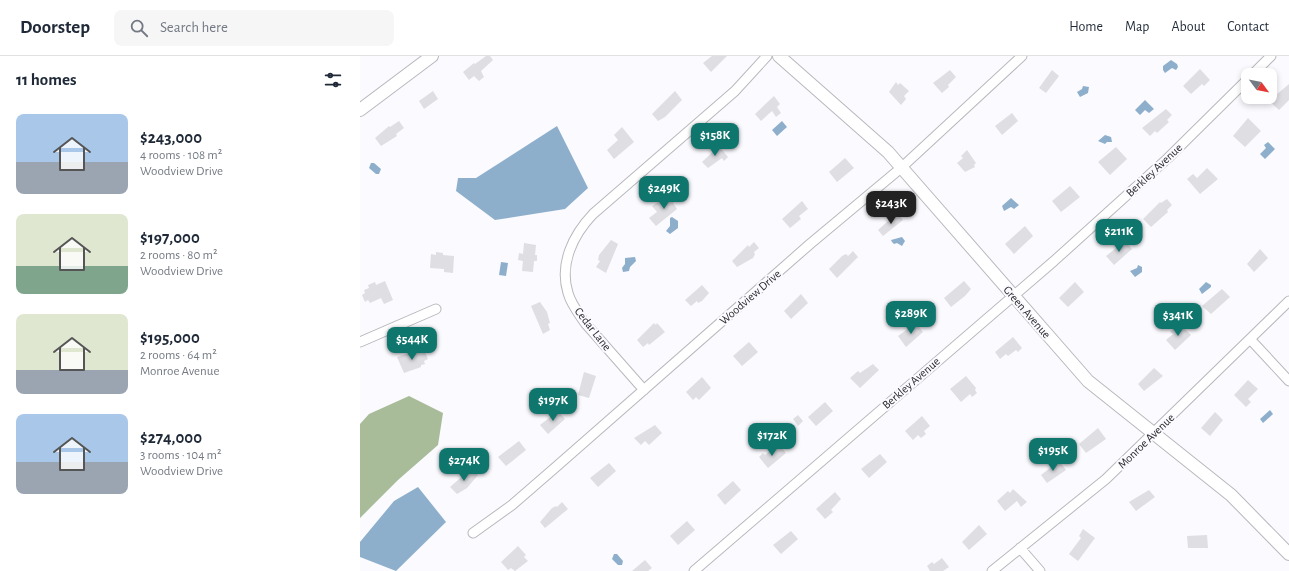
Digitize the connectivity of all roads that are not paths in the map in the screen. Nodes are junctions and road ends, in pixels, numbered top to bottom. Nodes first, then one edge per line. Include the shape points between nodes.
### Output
1 (432, 56) edge
2 (767, 56) edge
3 (779, 56) edge
4 (1022, 56) edge
5 (1271, 56) edge
6 (1259, 68) edge
7 (1241, 86) edge
8 (360, 110) edge
9 (901, 168) junction
10 (1013, 295) junction
11 (1289, 300) edge
12 (436, 309) dead end
13 (1250, 339) junction
14 (360, 342) edge
15 (1289, 381) edge
16 (644, 390) junction
17 (1154, 434) junction
18 (473, 533) dead end
19 (1020, 548) junction
20 (1289, 554) edge
21 (694, 571) edge
22 (992, 571) edge
23 (1040, 571) edge

1 - 8 street
2 - 16 street, Cedar Lane via 735,92 593,214 578,232 568,254 565,271 568,293 577,311
3 - 9 street, Green Avenue via 888,152
4 - 9 street, Woodview Drive
5 - 6 street
7 - 10 street, Berkley Avenue via 1168,158
9 - 10 street, Green Avenue
9 - 16 street, Woodview Drive
10 - 17 street, Green Avenue via 1088,381
10 - 21 street, Berkley Avenue
11 - 13 street, Monroe Avenue
12 - 14 street
13 - 15 street
13 - 17 street, Monroe Avenue
16 - 18 street, Woodview Drive via 512,505
17 - 19 street, Monroe Avenue via 1106,479
17 - 20 street, Green Avenue via 1242,504
19 - 22 street, Monroe Avenue
19 - 23 street

